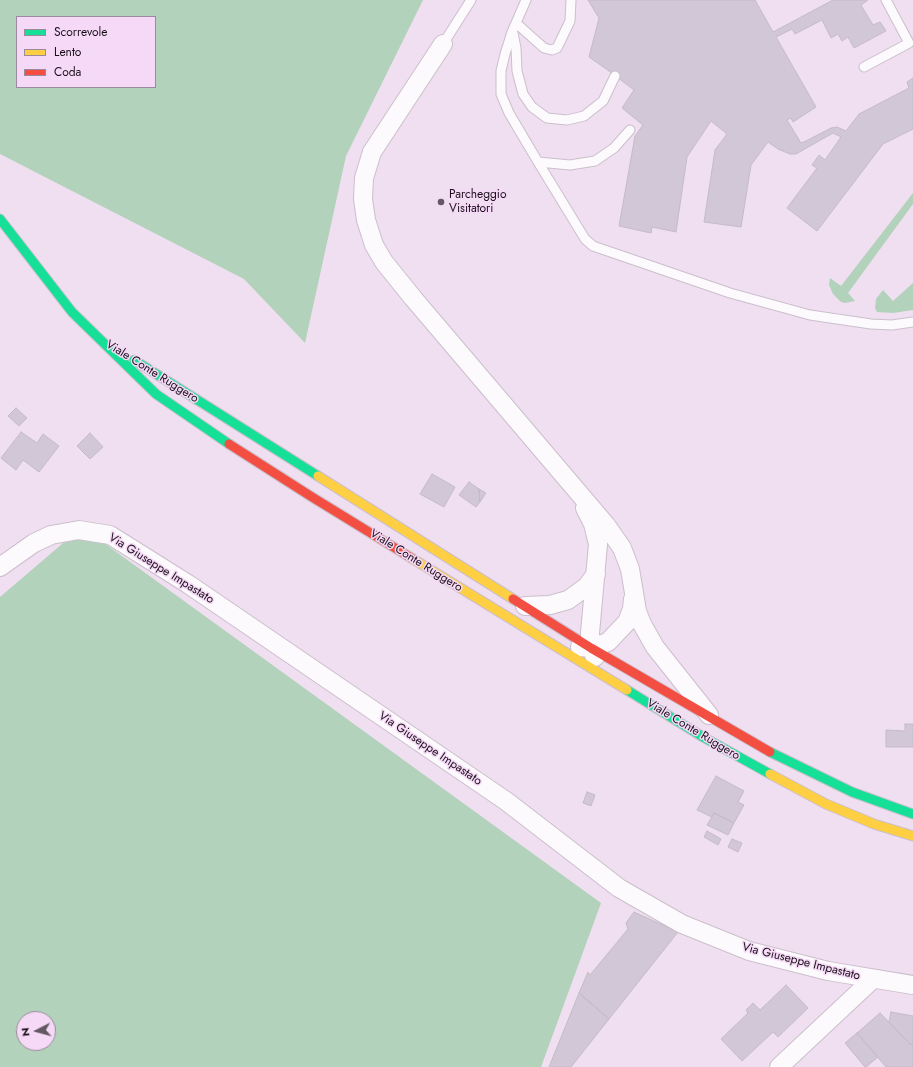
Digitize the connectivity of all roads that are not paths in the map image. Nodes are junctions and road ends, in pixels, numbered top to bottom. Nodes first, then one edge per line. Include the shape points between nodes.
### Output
1 (471, 0) edge
2 (526, 0) edge
3 (571, 0) edge
4 (886, 0) edge
5 (514, 28) junction
6 (911, 42) edge
7 (443, 44) joint
8 (864, 67) dead end
9 (615, 76) dead end
10 (630, 130) dead end
11 (538, 162) junction
12 (0, 219) edge
13 (913, 322) edge
14 (97, 337) junction
15 (576, 489) junction
16 (329, 507) junction
17 (0, 568) edge
18 (596, 574) junction
19 (634, 596) junction
20 (525, 606) junction
21 (591, 648) junction
22 (712, 719) junction
23 (744, 760) junction
24 (913, 814) edge
25 (913, 836) edge
26 (873, 979) junction
27 (913, 985) edge
28 (779, 1067) edge

1 - 7 lane
2 - 5 lane
3 - 5 lane via 570,21 557,48 544,48
4 - 6 lane
5 - 9 lane via 517,71 523,94 532,107 547,118 567,120 584,116 603,101
5 - 11 lane via 501,71 501,94 509,113
6 - 8 lane
7 - 15 street via 372,152 364,178 366,220 374,245 384,262
10 - 11 lane via 614,148 595,161 570,165
11 - 13 lane via 585,239 593,246 730,294 810,315 871,324
12 - 14 main road via 72,312
14 - 16 main road, Viale Conte Ruggero via 156,394
14 - 20 main road, Viale Conte Ruggero
15 - 18 street via 593,524 598,544
15 - 19 street via 622,548 630,569
16 - 21 street via 377,526 575,647
16 - 23 main road, Viale Conte Ruggero
17 - 26 street, Via Giuseppe Impastato via 34,542 51,534 79,530 110,535 188,584 506,801 619,888 682,924 749,951 828,971
18 - 20 street via 586,587 568,600 550,606
18 - 21 street via 590,633
19 - 21 street via 627,622 608,642
19 - 22 street via 636,611 655,647
20 - 21 main road, Viale Conte Ruggero
21 - 22 main road, Viale Conte Ruggero
21 - 23 street via 596,660 701,726
22 - 24 main road, Viale Conte Ruggero via 785,760 852,792
23 - 25 main road, Viale Conte Ruggero via 826,804 874,824
26 - 27 street, Via Giuseppe Impastato
26 - 28 street, Via Giuseppe Impastato

